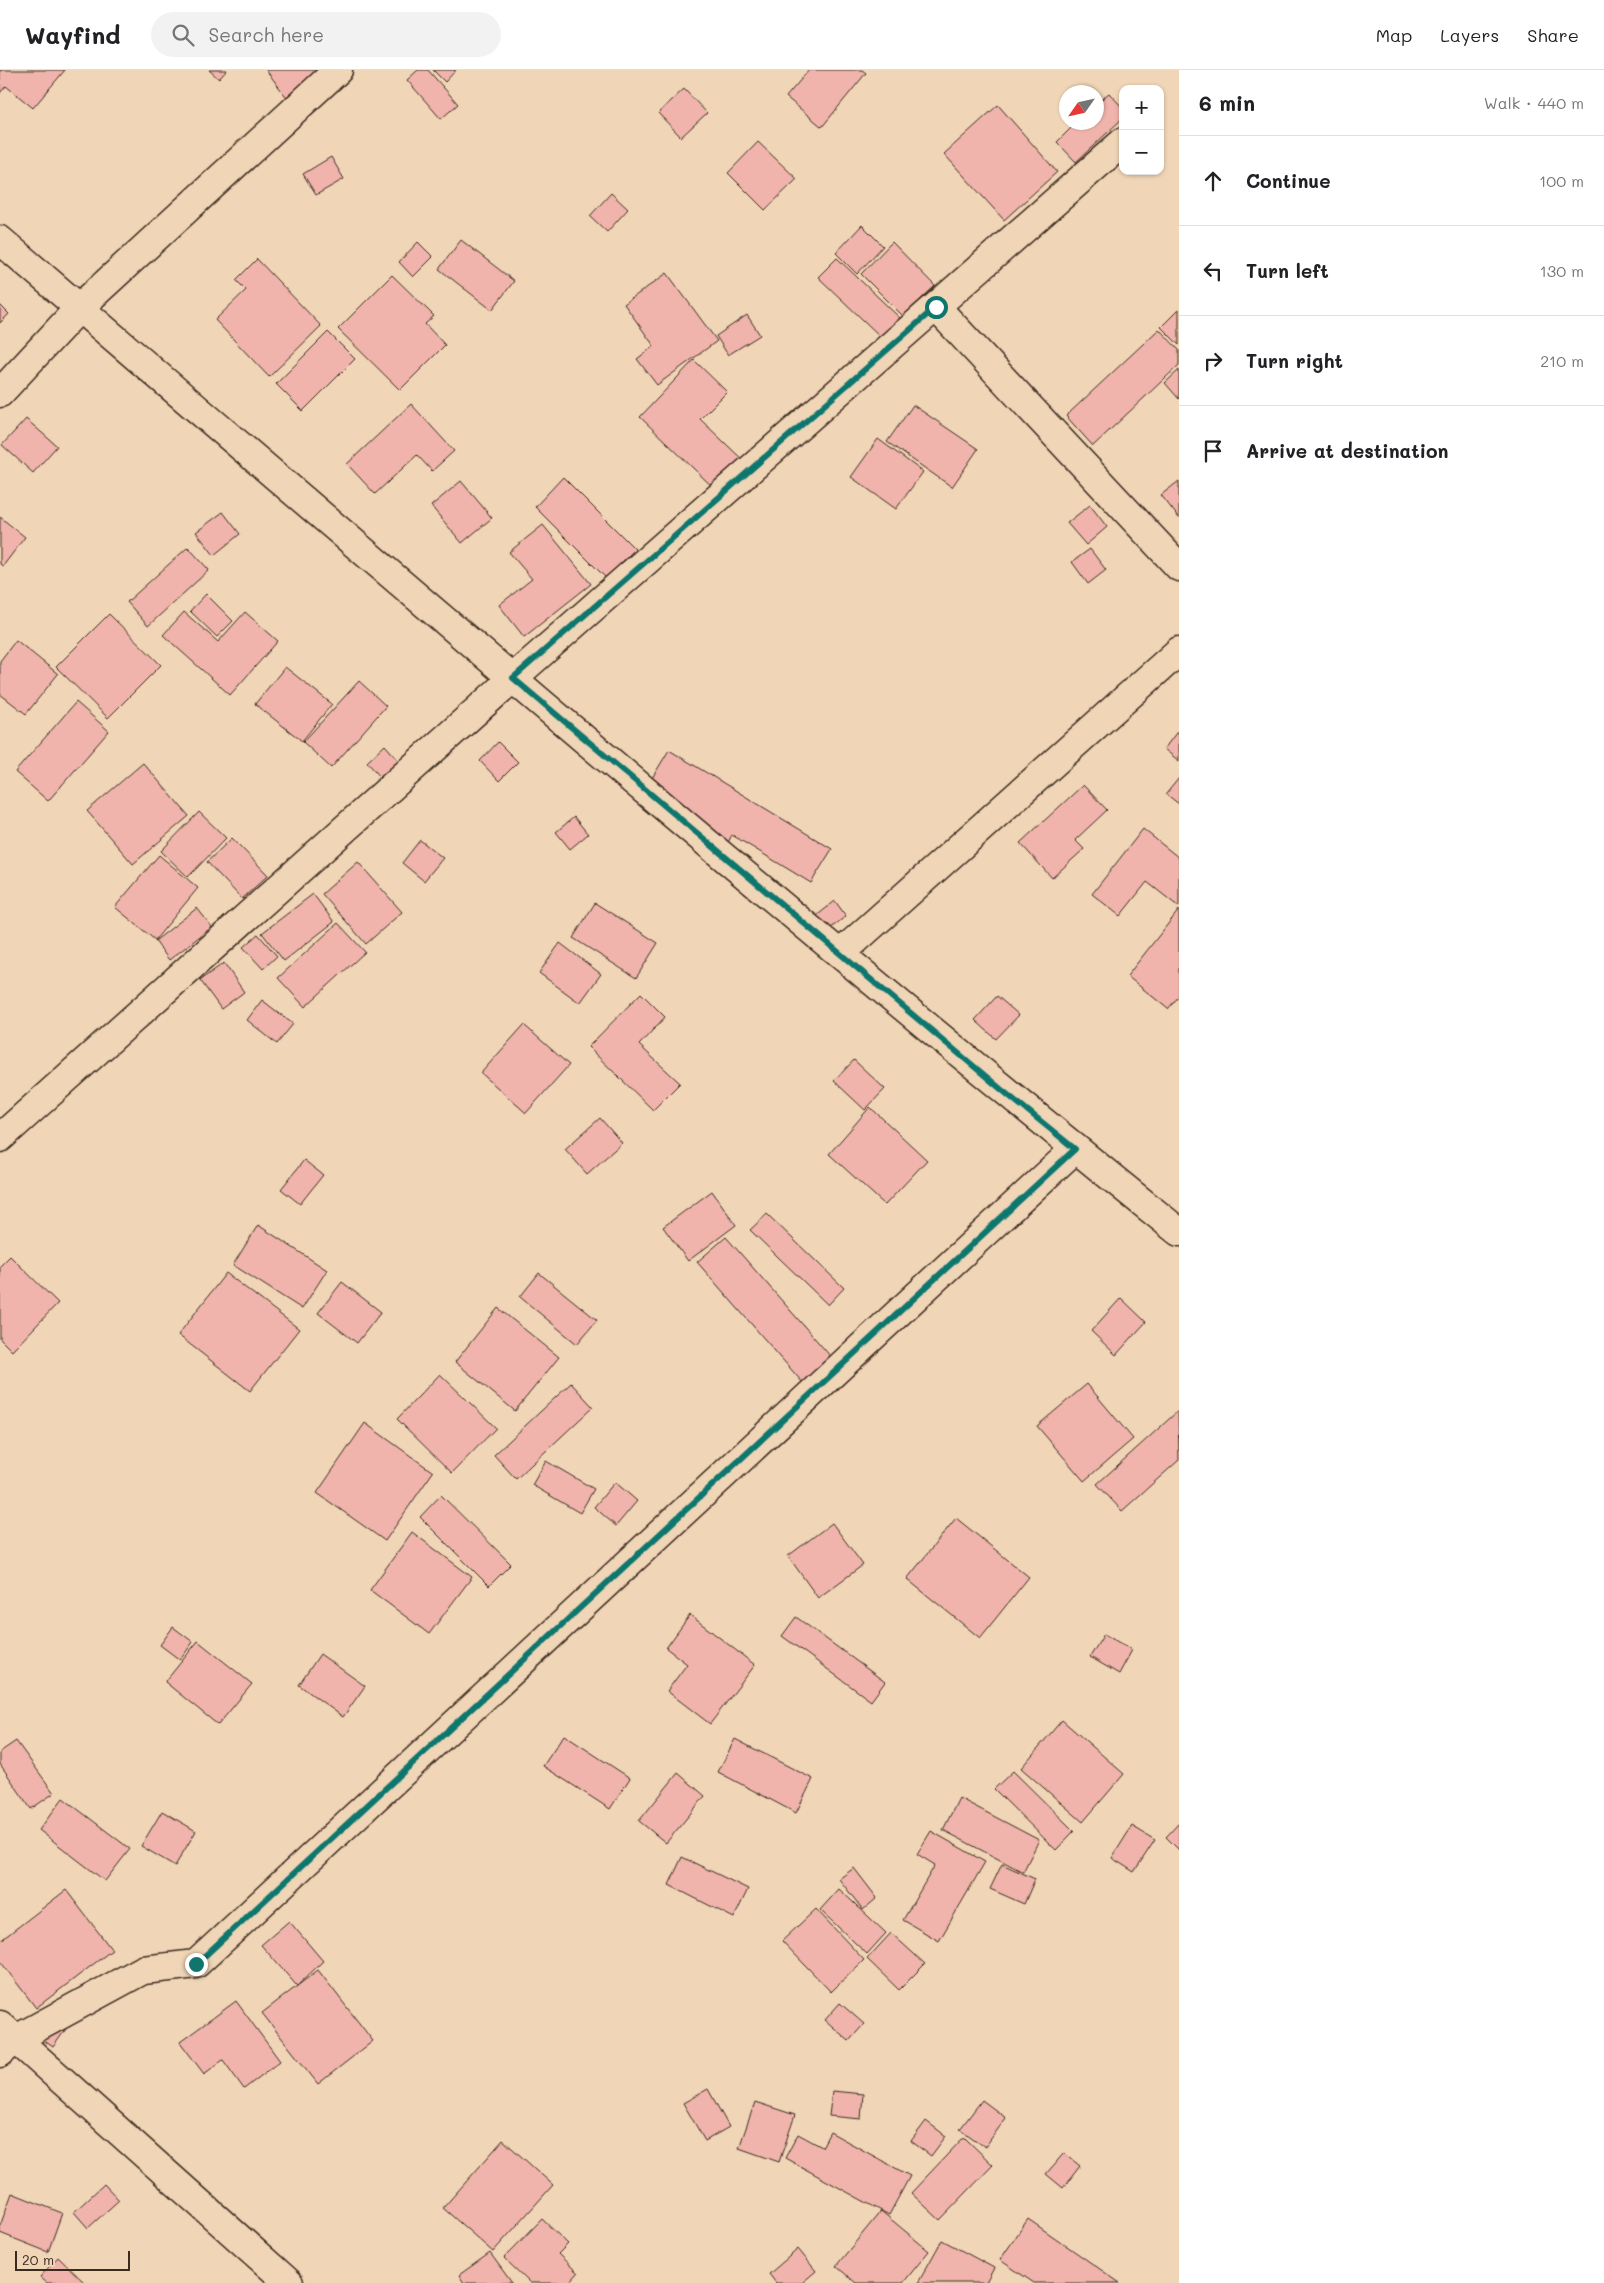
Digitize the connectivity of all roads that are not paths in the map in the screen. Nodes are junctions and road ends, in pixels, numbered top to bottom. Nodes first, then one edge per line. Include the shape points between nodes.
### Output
1 (338, 70) edge
2 (1119, 146) edge
3 (0, 240) edge
4 (936, 307) junction
5 (80, 308) junction
6 (0, 393) edge
7 (1179, 567) edge
8 (1179, 651) edge
9 (513, 678) junction
10 (840, 954) junction
11 (0, 1138) edge
12 (1075, 1149) junction
13 (1179, 1232) edge
14 (5, 2039) edge
15 (289, 2283) edge

1 - 5 street
2 - 4 street
3 - 5 street
4 - 7 street
4 - 9 street
5 - 6 street
5 - 9 street
8 - 10 street
9 - 10 street
9 - 11 street
10 - 12 street
12 - 13 street
12 - 14 street via 196,1964 142,1970
14 - 15 street

